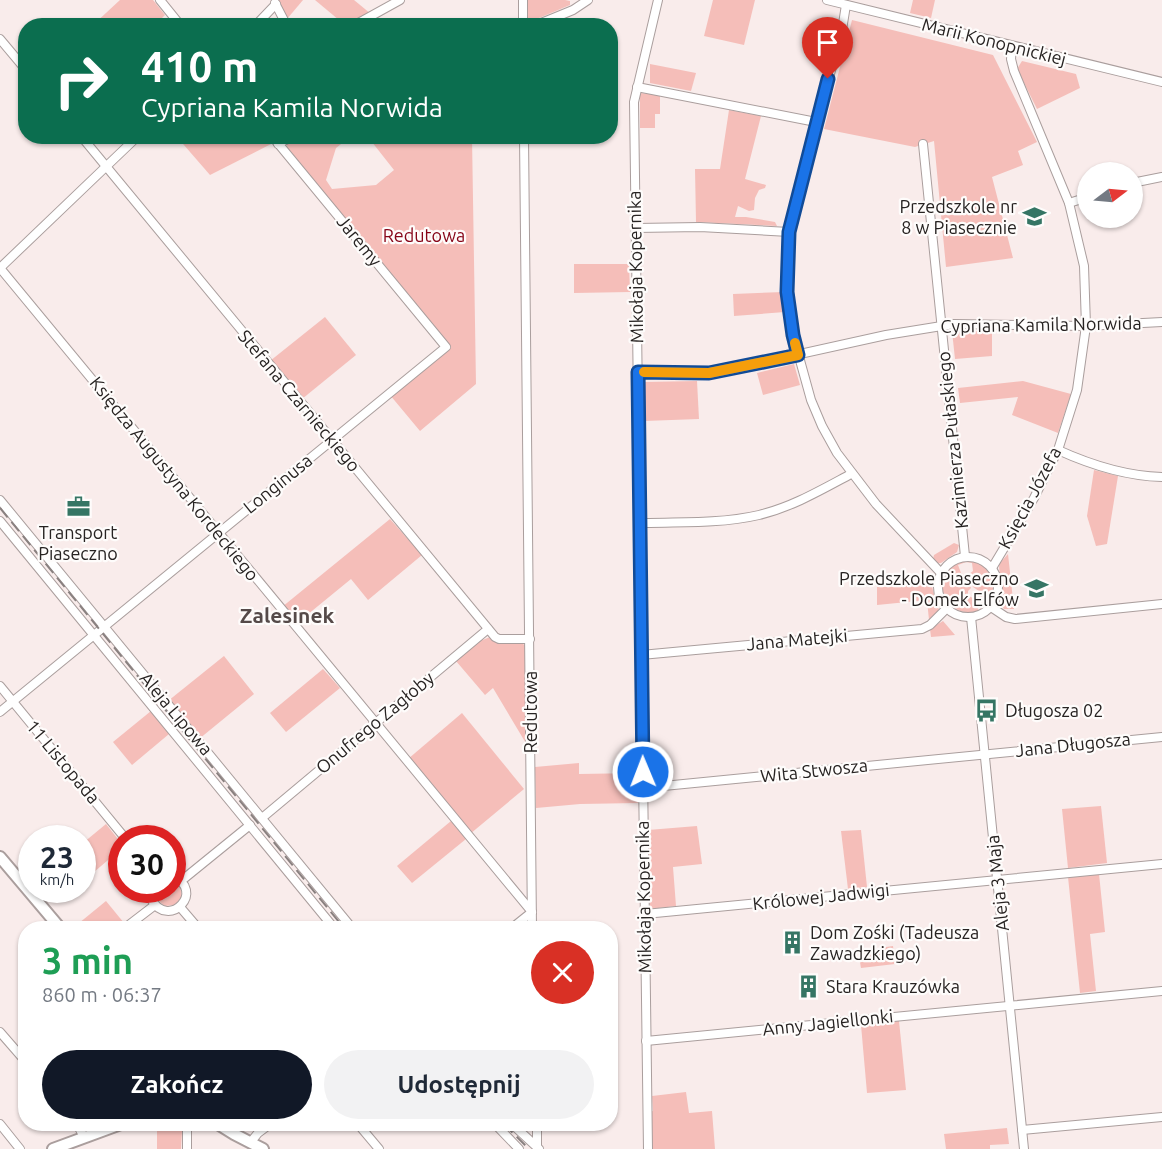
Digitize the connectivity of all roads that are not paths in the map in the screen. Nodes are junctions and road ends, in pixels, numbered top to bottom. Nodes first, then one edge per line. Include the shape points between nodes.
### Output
1 (160, 0) edge
2 (400, 0) edge
3 (523, 0) edge
4 (588, 0) edge
5 (658, 0) edge
6 (827, 0) edge
7 (275, 2) edge
8 (846, 5) junction
9 (175, 18) edge
10 (262, 18) edge
11 (283, 18) edge
12 (367, 18) edge
13 (523, 18) edge
14 (554, 18) edge
15 (0, 39) edge
16 (1012, 47) junction
17 (18, 60) edge
18 (1162, 82) edge
19 (637, 87) junction
20 (816, 122) junction
21 (87, 144) edge
22 (130, 144) edge
23 (278, 144) edge
24 (524, 144) edge
25 (923, 144) dead end
26 (106, 167) junction
27 (1162, 177) edge
28 (1143, 181) edge
29 (1077, 200) edge
30 (1069, 203) junction
31 (636, 228) junction
32 (789, 232) junction
33 (0, 268) edge
34 (1162, 322) edge
35 (942, 326) junction
36 (1086, 326) junction
37 (446, 346) joint
38 (798, 355) junction
39 (638, 372) junction
40 (332, 440) junction
41 (1058, 450) junction
42 (851, 474) junction
43 (1162, 477) edge
44 (0, 500) edge
45 (0, 521) edge
46 (639, 523) junction
47 (218, 533) junction
48 (965, 556) junction
49 (992, 568) junction
50 (940, 573) junction
51 (1162, 604) edge
52 (991, 607) junction
53 (946, 609) junction
54 (971, 617) junction
55 (103, 627) junction
56 (488, 629) junction
57 (94, 634) junction
58 (530, 639) junction
59 (641, 655) junction
60 (0, 686) edge
61 (13, 702) junction
62 (0, 712) edge
63 (375, 724) junction
64 (1162, 737) edge
65 (985, 753) junction
66 (643, 788) junction
67 (262, 818) junction
68 (114, 825) edge
69 (250, 825) junction
70 (0, 857) edge
71 (1162, 864) edge
72 (186, 877) edge
73 (997, 880) junction
74 (182, 903) edge
75 (154, 905) joint
76 (180, 907) junction
77 (532, 912) junction
78 (645, 914) junction
79 (54, 921) edge
80 (134, 921) edge
81 (192, 921) edge
82 (328, 921) edge
83 (346, 921) edge
84 (521, 921) edge
85 (532, 921) edge
86 (1162, 991) edge
87 (1010, 1005) junction
88 (0, 1032) edge
89 (646, 1041) junction
90 (18, 1053) edge
91 (1162, 1117) edge
92 (0, 1124) edge
93 (1022, 1130) junction
94 (81, 1131) edge
95 (101, 1131) edge
96 (187, 1131) edge
97 (230, 1131) edge
98 (261, 1131) edge
99 (364, 1131) edge
100 (502, 1131) edge
101 (519, 1131) edge
102 (537, 1131) edge
103 (84, 1137) junction
104 (250, 1143) junction
105 (20, 1149) edge
106 (55, 1149) edge
107 (187, 1149) edge
108 (263, 1149) edge
109 (379, 1149) edge
110 (519, 1149) edge
111 (538, 1149) edge
112 (648, 1149) edge
113 (1024, 1149) edge

1 - 9 street
2 - 12 street
3 - 13 street
4 - 14 street
5 - 19 street, Mikołaja Kopernika
6 - 8 street, Marii Konopnickiej
7 - 10 street
7 - 11 street
8 - 16 street, Marii Konopnickiej
8 - 20 street
15 - 17 street
16 - 18 street, Marii Konopnickiej
16 - 30 street, Księcia Józefa via 1014,71
19 - 20 street
19 - 31 street, Mikołaja Kopernika
20 - 32 street
21 - 26 street, Stefana Czarnieckiego
22 - 26 street
23 - 37 street, Jaremy
24 - 58 street, Redutowa
25 - 35 street, Kazimierza Pułaskiego
26 - 33 street
26 - 40 street, Stefana Czarnieckiego
27 - 28 street
29 - 30 street
30 - 36 street, Księcia Józefa via 1084,266
31 - 32 street
31 - 39 street, Mikołaja Kopernika
32 - 38 street via 787,292
33 - 47 street, Księdza Augustyna Kordeckiego
34 - 36 street, Cypriana Kamila Norwida
35 - 36 street, Cypriana Kamila Norwida
35 - 38 street, Cypriana Kamila Norwida
35 - 48 street, Kazimierza Pułaskiego
36 - 41 street, Księcia Józefa via 1077,390
37 - 40 street, Longinusa
38 - 39 street, Cypriana Kamila Norwida via 709,373
38 - 42 street via 822,426
39 - 46 street, Mikołaja Kopernika
40 - 47 street, Longinusa
40 - 56 street, Stefana Czarnieckiego
41 - 43 street via 1126,474
41 - 49 street, Księcia Józefa
42 - 46 street via 809,497 760,515 720,521
42 - 50 street
44 - 55 street, Aleja Lipowa
45 - 57 street, Aleja Lipowa
46 - 59 street, Mikołaja Kopernika
47 - 55 street, Longinusa
47 - 63 street, Księdza Augustyna Kordeckiego
48 - 49 street via 975,557
48 - 50 street via 945,565
49 - 52 street via 998,591
50 - 53 street via 937,591
51 - 52 street via 1015,619
52 - 54 street
53 - 54 street
53 - 59 street, Jana Matejki via 922,629
54 - 65 street, Aleja 3 Maja
55 - 57 street, Longinusa
55 - 67 street, Aleja Lipowa
56 - 58 street, Stefana Czarnieckiego via 499,639
56 - 63 street, Onufrego Zagłoby
57 - 61 street, Longinusa
57 - 69 street, Aleja Lipowa
58 - 77 street, Redutowa
59 - 66 street, Mikołaja Kopernika
60 - 61 street, 11 Listopada
61 - 62 street, Longinusa
61 - 68 street, 11 Listopada
63 - 67 street, Onufrego Zagłoby
63 - 77 street, Księdza Augustyna Kordeckiego
64 - 65 street, Jana Długosza
65 - 66 street, Wita Stwosza
65 - 73 street, Aleja 3 Maja
66 - 78 street, Mikołaja Kopernika
67 - 83 street, Aleja Lipowa
69 - 72 street
69 - 82 street, Aleja Lipowa
70 - 79 street
71 - 73 street, Królowej Jadwigi
73 - 78 street, Królowej Jadwigi
73 - 87 street, Aleja 3 Maja
74 - 76 street
75 - 76 street via 168,911
75 - 80 street
76 - 81 street
77 - 84 street
77 - 85 street, Redutowa
78 - 89 street, Mikołaja Kopernika
86 - 87 street, Anny Jagiellonki
87 - 89 street, Anny Jagiellonki
87 - 93 street, Aleja 3 Maja
88 - 90 street
89 - 112 street, Mikołaja Kopernika
91 - 93 street
92 - 105 street
93 - 113 street, Aleja 3 Maja
94 - 103 street
95 - 103 street
96 - 107 street
97 - 104 street
98 - 104 street
99 - 109 street
100 - 110 street
101 - 111 street
102 - 111 street
103 - 106 street
104 - 108 street

